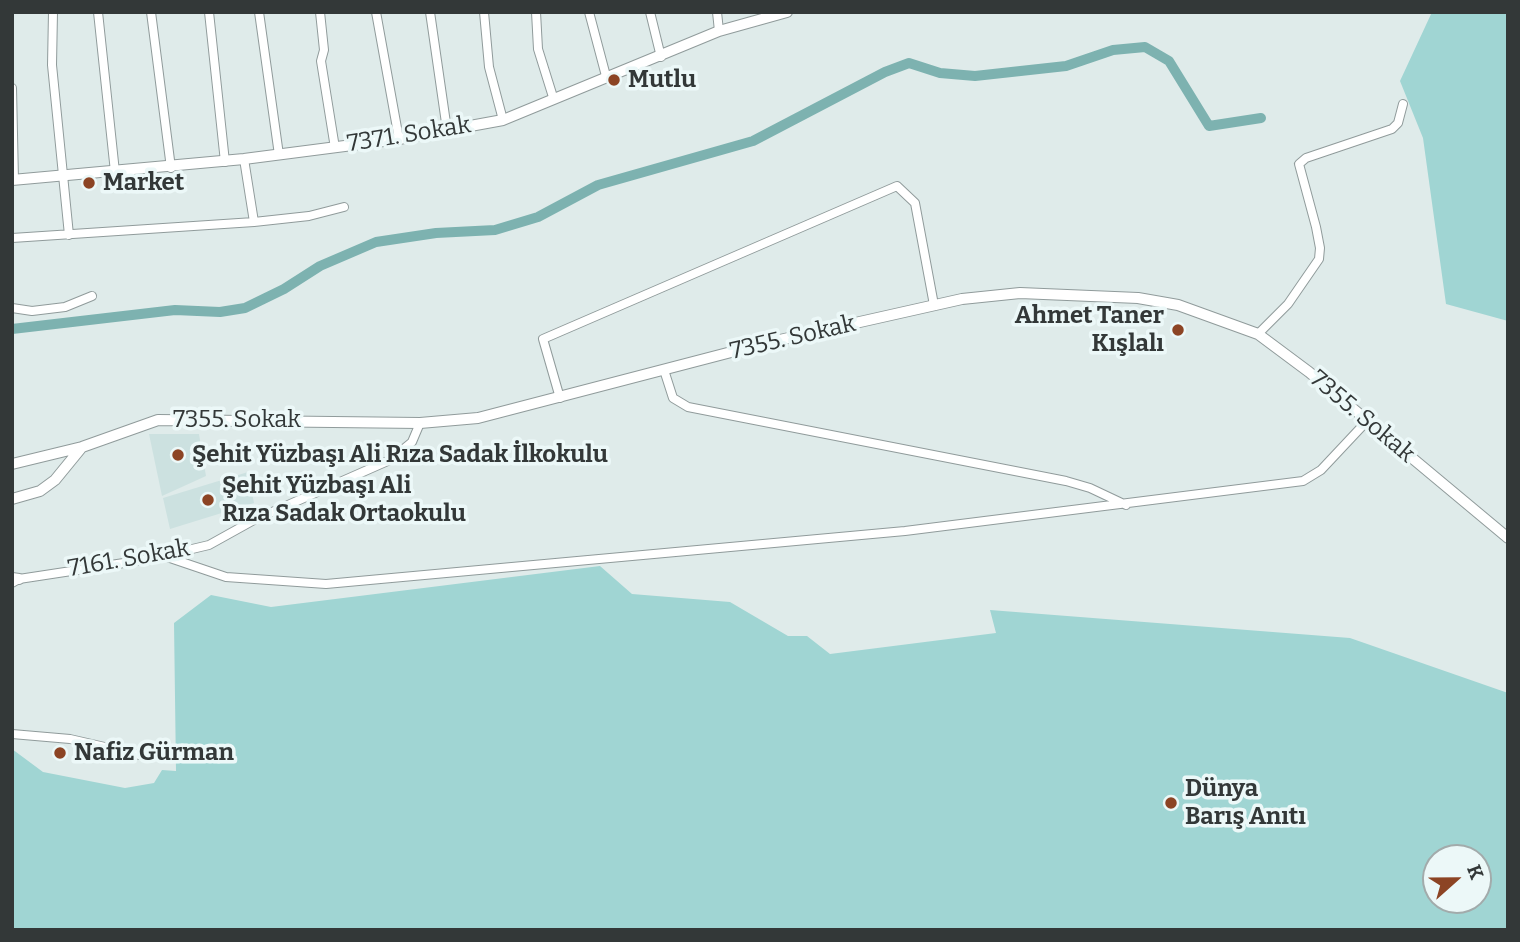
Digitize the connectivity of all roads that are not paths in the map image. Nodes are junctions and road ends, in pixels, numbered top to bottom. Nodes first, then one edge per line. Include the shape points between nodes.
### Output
1 (53, 12) edge
2 (98, 12) edge
3 (151, 12) edge
4 (209, 12) edge
5 (259, 12) edge
6 (320, 12) edge
7 (376, 12) edge
8 (430, 12) edge
9 (484, 12) edge
10 (536, 12) edge
11 (589, 12) edge
12 (650, 12) edge
13 (717, 12) edge
14 (787, 12) edge
15 (774, 14) edge
16 (719, 31) junction
17 (660, 57) junction
18 (606, 76) junction
19 (12, 88) edge
20 (553, 97) junction
21 (1403, 104) dead end
22 (503, 120) junction
23 (447, 130) junction
24 (399, 139) junction
25 (335, 148) junction
26 (279, 155) junction
27 (244, 159) junction
28 (225, 162) junction
29 (171, 168) junction
30 (115, 172) junction
31 (62, 176) junction
32 (13, 180) edge
33 (344, 206) dead end
34 (254, 222) junction
35 (69, 235) junction
36 (12, 238) edge
37 (92, 296) dead end
38 (934, 305) junction
39 (12, 308) edge
40 (1258, 334) junction
41 (664, 370) junction
42 (560, 398) junction
43 (1367, 421) junction
44 (420, 423) junction
45 (82, 447) junction
46 (12, 464) edge
47 (12, 499) edge
48 (1126, 505) junction
49 (1508, 538) edge
50 (164, 556) junction
51 (14, 580) edge
52 (12, 734) edge
53 (144, 756) dead end

1 - 31 street via 52,65
2 - 30 street
3 - 29 street
4 - 28 street
5 - 26 street
6 - 25 street via 321,61
7 - 24 street
8 - 23 street
9 - 22 street via 492,79
10 - 20 street via 538,49
11 - 18 street
12 - 17 street
13 - 16 street
14 - 15 street, 7371. Sokak
15 - 16 street, 7371. Sokak
16 - 17 street, 7371. Sokak
17 - 18 street, 7371. Sokak
18 - 20 street, 7371. Sokak
19 - 32 street
20 - 22 street, 7371. Sokak
21 - 40 street via 1392,129 1299,164 1316,227 1319,259 1288,304
22 - 23 street, 7371. Sokak
23 - 24 street, 7371. Sokak
24 - 25 street, 7371. Sokak
25 - 26 street, 7371. Sokak
26 - 27 street, 7371. Sokak
27 - 28 street, 7371. Sokak
27 - 34 street
28 - 29 street, 7371. Sokak
29 - 30 street, 7371. Sokak
30 - 31 street, 7371. Sokak
31 - 32 street, 7371. Sokak
31 - 35 street
33 - 34 street
34 - 35 street
35 - 36 street
37 - 39 street via 65,307
38 - 40 street, 7355. Sokak via 1020,293 1138,298 1178,304
38 - 41 street, 7355. Sokak
38 - 42 street via 915,203 897,186 543,339
40 - 43 street, 7355. Sokak
41 - 42 street, 7355. Sokak
41 - 48 street via 677,404 1066,481
42 - 44 street, 7355. Sokak via 478,418
43 - 48 street via 1340,453 1303,481
43 - 49 street, 7355. Sokak
44 - 45 street, 7355. Sokak via 159,420
44 - 50 street, 7161. Sokak via 412,442 390,460 254,520 209,545
45 - 46 street, 7355. Sokak
45 - 47 street via 55,480 40,491
48 - 50 street via 905,531 326,584 226,577
50 - 51 street, 7161. Sokak
52 - 53 street via 70,739

